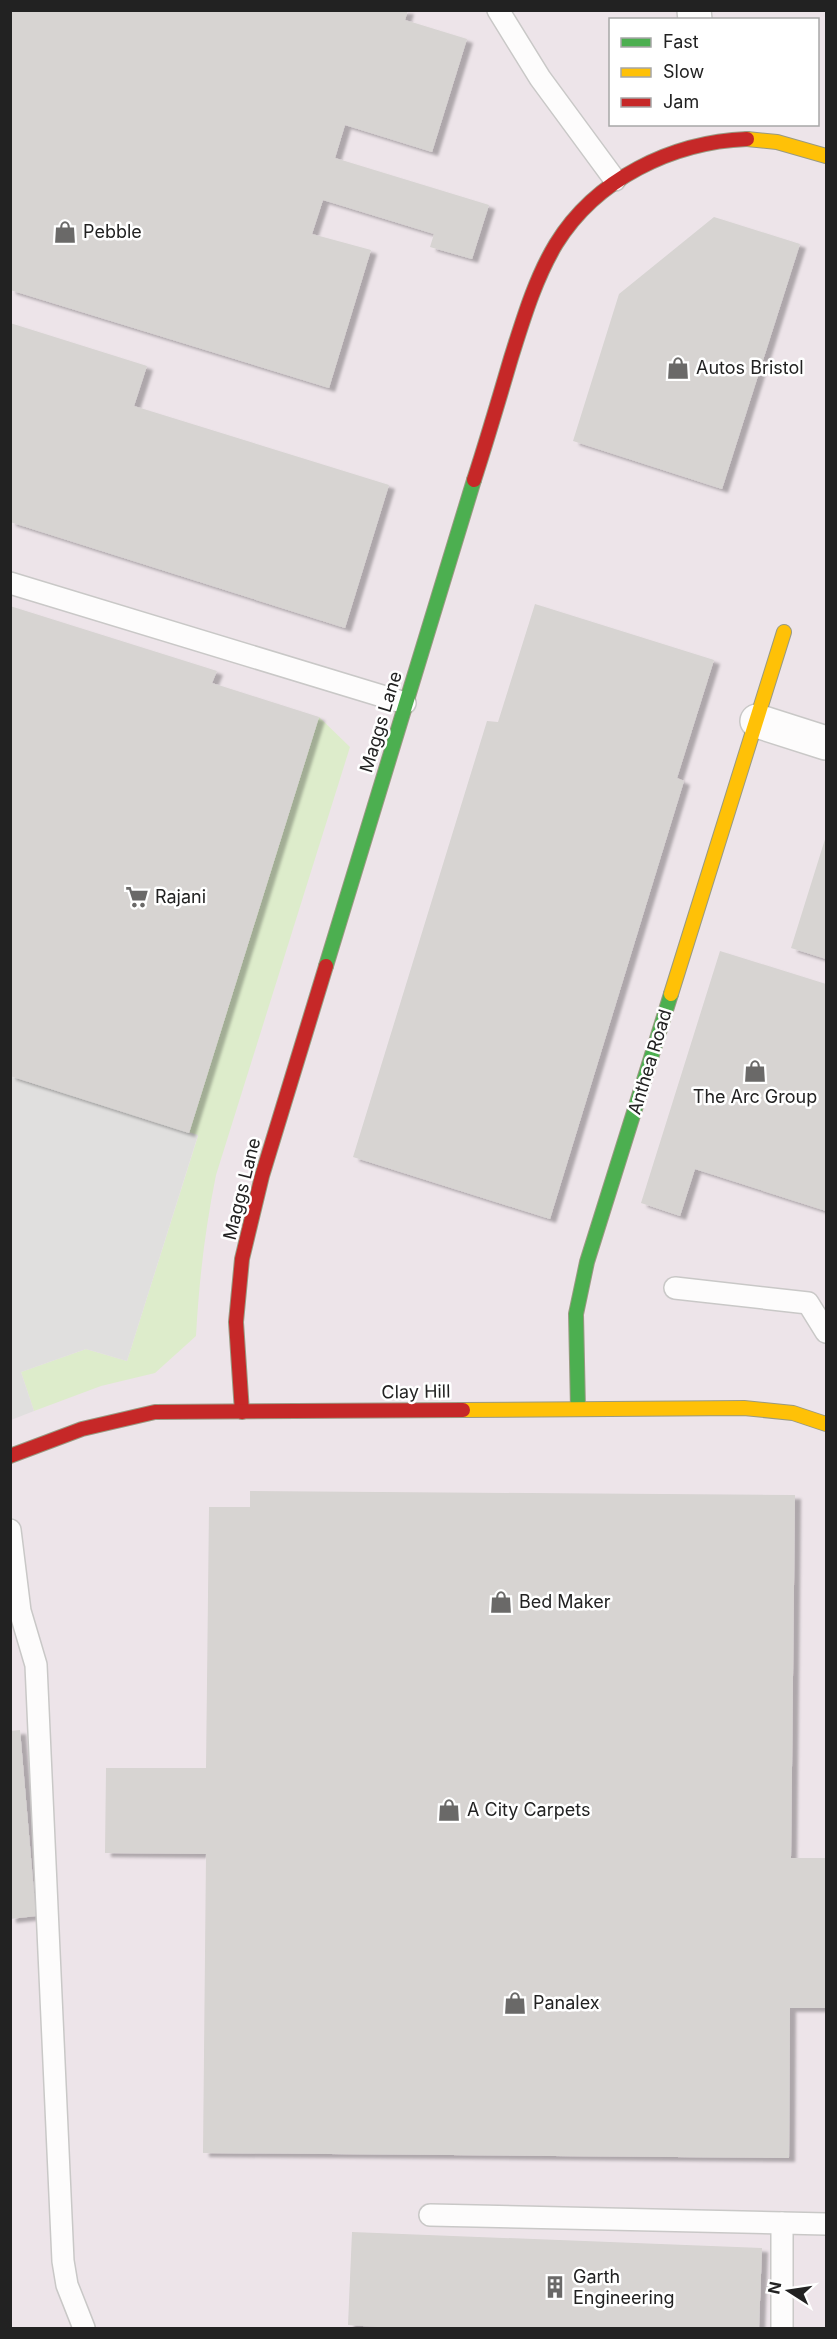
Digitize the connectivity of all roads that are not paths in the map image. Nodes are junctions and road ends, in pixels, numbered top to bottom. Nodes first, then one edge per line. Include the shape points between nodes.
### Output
1 (498, 10) edge
2 (717, 133) edge
3 (826, 156) edge
4 (615, 180) junction
5 (10, 583) edge
6 (784, 632) dead end
7 (405, 703) junction
8 (757, 721) junction
9 (826, 743) edge
10 (675, 1288) dead end
11 (826, 1332) edge
12 (578, 1409) junction
13 (242, 1412) junction
14 (824, 1418) edge
15 (10, 1456) edge
16 (10, 1530) edge
17 (430, 2215) dead end
18 (782, 2223) junction
19 (826, 2224) edge
20 (84, 2328) edge
21 (782, 2328) edge

1 - 4 lane via 540,78
2 - 3 street, Maggs Lane via 772,141
2 - 4 street, Maggs Lane
4 - 7 street, Maggs Lane via 563,234 537,283
5 - 7 lane
6 - 8 street, Anthea Road
7 - 13 street, Maggs Lane via 252,1216 236,1308
8 - 9 street
8 - 12 street, Anthea Road via 587,1262 576,1314
10 - 11 lane via 808,1303
12 - 13 street, Clay Hill
12 - 14 street, Clay Hill via 744,1408
13 - 15 street, Clay Hill via 155,1412 41,1442
16 - 20 lane via 20,1611 36,1665 63,2261 67,2285
17 - 18 lane
18 - 19 lane
18 - 21 lane

